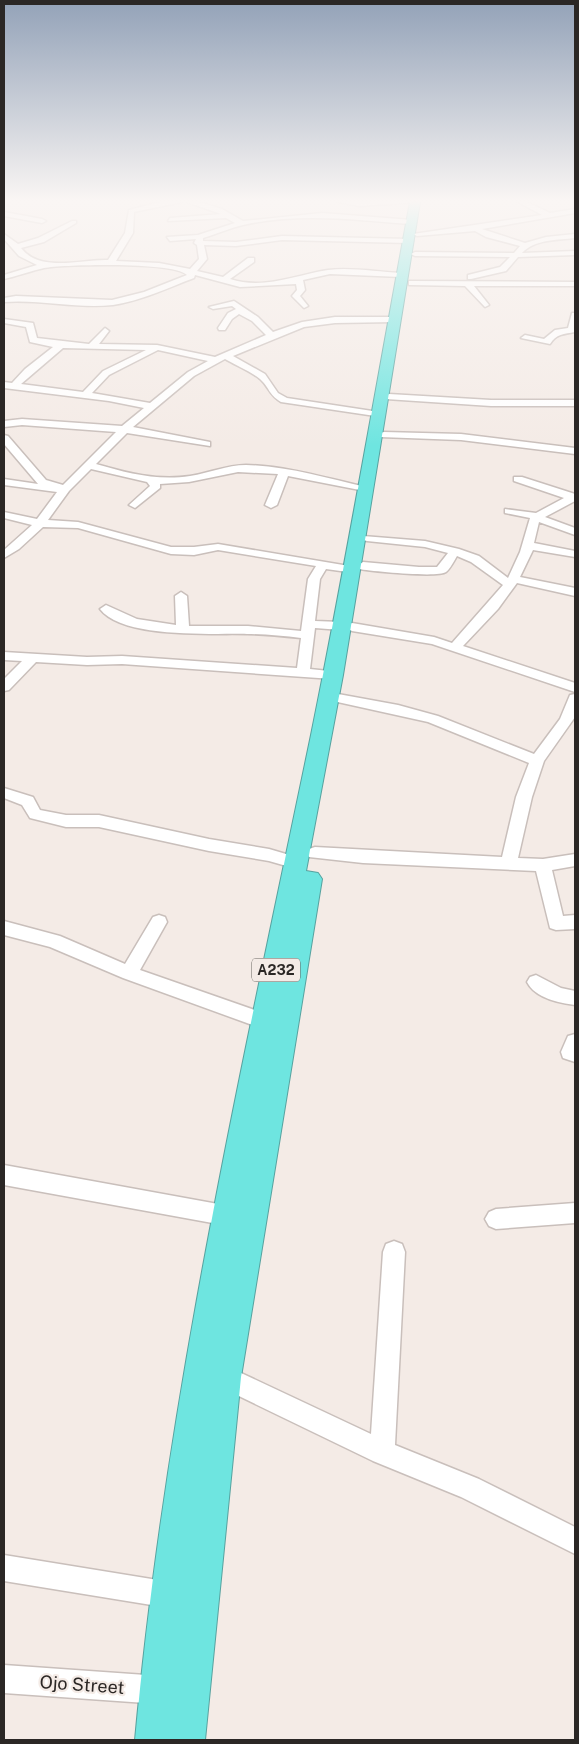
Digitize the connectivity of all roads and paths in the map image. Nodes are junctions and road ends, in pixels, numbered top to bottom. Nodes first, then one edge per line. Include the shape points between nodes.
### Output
1 (173, 283) edge
2 (231, 283) edge
3 (277, 283) edge
4 (300, 283) edge
5 (405, 283) edge
6 (406, 283) edge
7 (446, 283) edge
8 (452, 284) joint
9 (468, 284) junction
10 (572, 284) edge
11 (575, 292) edge
12 (4, 300) edge
13 (484, 305) dead end
14 (304, 306) dead end
15 (213, 308) dead end
16 (242, 311) junction
17 (575, 315) edge
18 (395, 319) junction
19 (4, 321) edge
20 (222, 328) dead end
21 (105, 331) dead end
22 (271, 336) junction
23 (525, 338) dead end
24 (61, 345) junction
25 (92, 346) junction
26 (156, 348) junction
27 (226, 356) junction
28 (216, 360) junction
29 (4, 384) edge
30 (14, 386) junction
31 (85, 395) junction
32 (575, 403) edge
33 (152, 407) junction
34 (384, 415) junction
35 (4, 424) edge
36 (125, 429) junction
37 (4, 438) edge
38 (206, 444) dead end
39 (575, 451) edge
40 (88, 465) junction
41 (284, 472) junction
42 (518, 479) dead end
43 (151, 481) junction
44 (4, 482) edge
45 (63, 490) junction
46 (366, 490) junction
47 (574, 497) edge
48 (135, 505) dead end
49 (271, 505) dead end
50 (509, 511) dead end
51 (4, 515) edge
52 (536, 517) junction
53 (40, 522) junction
54 (575, 532) edge
55 (367, 538) junction
56 (527, 545) junction
57 (455, 551) junction
58 (575, 554) edge
59 (4, 555) edge
60 (323, 564) junction
61 (357, 568) junction
62 (511, 582) junction
63 (575, 592) edge
64 (181, 596) dead end
65 (106, 609) dead end
66 (346, 627) junction
67 (309, 629) junction
68 (183, 630) junction
69 (454, 648) junction
70 (4, 656) edge
71 (32, 658) junction
72 (303, 672) junction
73 (4, 687) edge
74 (336, 687) junction
75 (575, 688) edge
76 (575, 698) edge
77 (537, 760) junction
78 (4, 793) edge
79 (306, 858) junction
80 (575, 860) edge
81 (509, 863) junction
82 (543, 864) junction
83 (159, 922) dead end
84 (575, 922) edge
85 (4, 928) edge
86 (129, 973) junction
87 (536, 982) dead end
88 (575, 998) edge
89 (266, 1022) junction
90 (575, 1042) edge
91 (575, 1054) edge
92 (258, 1120) junction
93 (4, 1175) edge
94 (575, 1213) edge
95 (229, 1216) junction
96 (496, 1220) dead end
97 (394, 1252) dead end
98 (224, 1377) junction
99 (382, 1452) junction
100 (575, 1540) edge
101 (4, 1568) edge
102 (170, 1595) junction
103 (4, 1679) edge
104 (160, 1690) junction
105 (156, 1740) edge
106 (184, 1740) edge

1 - 12 street via 117,302 74,298
2 - 3 street via 260,286
4 - 14 street via 301,290 296,296
5 - 18 highway, A232
6 - 34 highway, A232 via 396,369
7 - 8 street
8 - 9 street
9 - 10 street
9 - 13 street
10 - 11 street
15 - 16 street via 234,303
16 - 20 street via 230,316
16 - 22 street via 264,325
17 - 23 street via 572,330 556,333 547,342
18 - 22 street via 335,320 302,325
18 - 34 highway, A232
19 - 24 street via 30,325 33,340
21 - 25 street
22 - 27 street
24 - 25 street
24 - 30 street
25 - 26 street
26 - 28 street
26 - 31 street via 106,373
27 - 28 street
27 - 34 street via 265,379 274,394 284,400
28 - 33 street via 191,374
29 - 30 street
30 - 31 street
31 - 33 street
32 - 34 street via 491,403
33 - 36 street
34 - 39 street via 460,437
34 - 46 highway, A232
34 - 55 highway, A232 via 379,475
35 - 36 street via 22,422
36 - 38 street
36 - 40 street
37 - 45 street via 42,482
40 - 43 street
40 - 45 street
41 - 43 street via 223,469 187,480
41 - 46 street
41 - 49 street
42 - 47 street
43 - 48 street via 156,486
44 - 45 street
45 - 53 street
46 - 61 highway, A232
47 - 52 street
50 - 52 street
51 - 53 street
52 - 54 street
52 - 56 street
53 - 59 street
53 - 60 street via 78,525 171,550 218,547
55 - 57 street via 425,544
55 - 61 highway, A232
56 - 58 street
56 - 62 street via 525,556
57 - 61 street via 441,570
57 - 62 street
60 - 61 street
60 - 67 street via 314,580
61 - 66 highway, A232
62 - 63 street
62 - 69 street
64 - 68 street
65 - 68 street via 117,618
66 - 67 street
66 - 69 street via 434,641
66 - 74 highway, A232
67 - 68 street
67 - 72 street
69 - 75 street
70 - 71 street
71 - 72 street via 122,660
71 - 73 street
72 - 74 street
74 - 77 street
74 - 79 highway, A232
76 - 77 street via 567,720
77 - 81 street via 524,797
78 - 79 street via 28,801 35,814 66,821 99,821 208,845
79 - 81 street
79 - 89 highway, A232
79 - 92 highway, A232
80 - 82 street
81 - 82 street
82 - 84 street via 556,923
83 - 86 street
85 - 86 street via 54,941
86 - 89 street
87 - 88 street via 557,995
89 - 92 highway, A232
90 - 91 street via 570,1052
92 - 95 highway, A232
92 - 98 highway, A232
93 - 95 street
94 - 96 street
95 - 102 highway, A232 via 204,1357
97 - 99 street
98 - 99 street
98 - 106 highway, A232
99 - 100 street via 470,1488
101 - 102 street
102 - 104 highway, A232
103 - 104 street, Ojo Street
104 - 105 highway, A232

